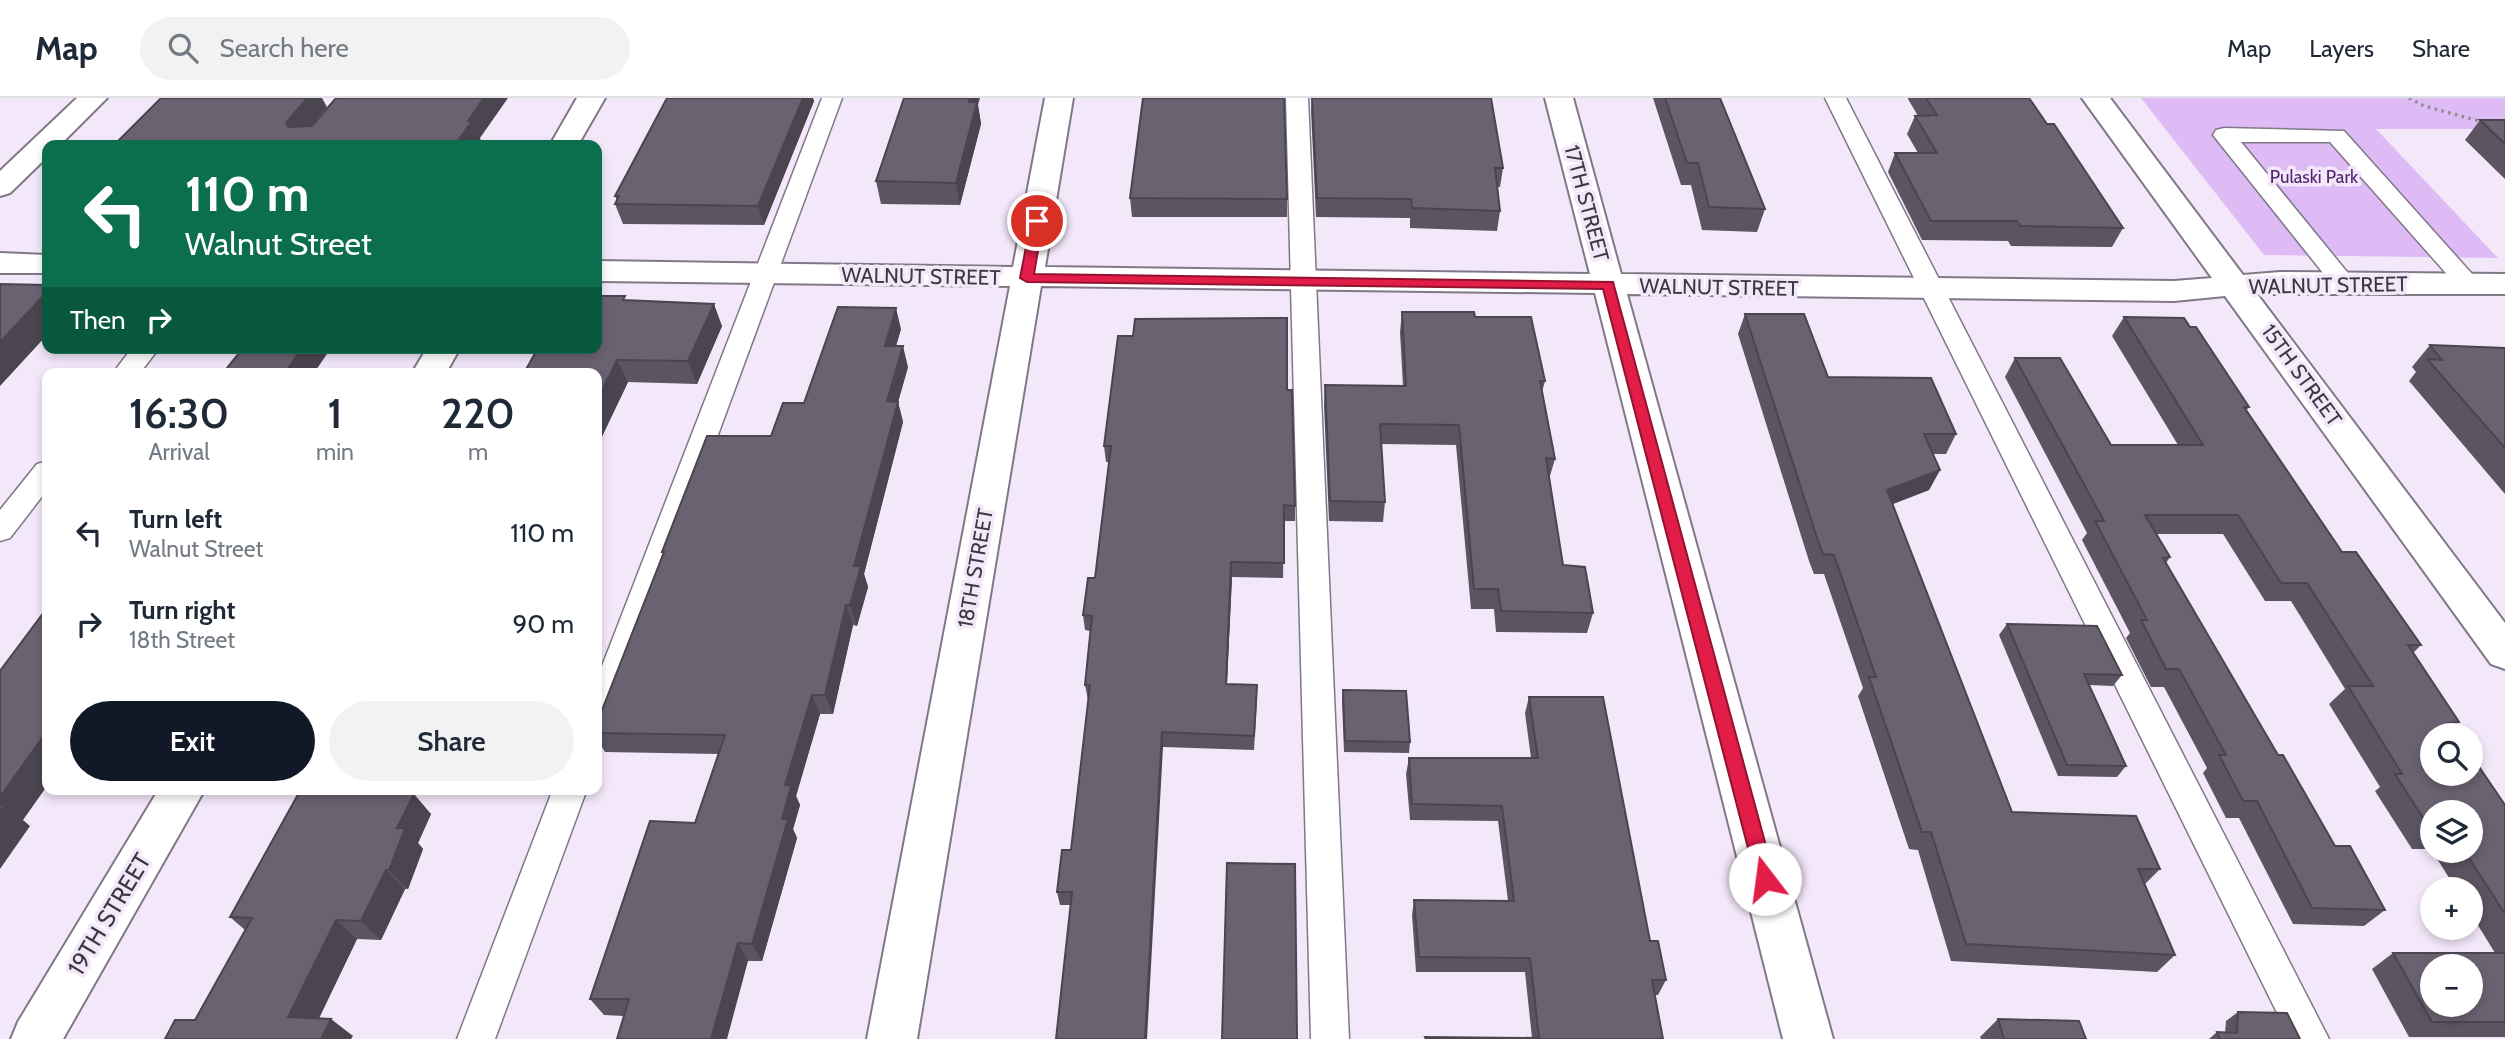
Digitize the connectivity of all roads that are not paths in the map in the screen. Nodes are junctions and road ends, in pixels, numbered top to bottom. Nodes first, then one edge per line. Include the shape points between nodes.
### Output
1 (93, 98) edge
2 (592, 98) edge
3 (832, 98) edge
4 (1059, 98) edge
5 (1297, 98) edge
6 (1559, 98) edge
7 (1835, 98) edge
8 (2096, 98) edge
9 (49, 140) edge
10 (567, 140) edge
11 (42, 147) edge
12 (0, 187) edge
13 (0, 263) edge
14 (42, 264) edge
15 (602, 271) edge
16 (766, 274) junction
17 (1027, 278) junction
18 (1303, 282) junction
19 (2344, 283) junction
20 (2469, 284) junction
21 (2505, 284) edge
22 (1608, 285) junction
23 (2236, 286) junction
24 (1933, 289) junction
25 (141, 354) edge
26 (131, 368) edge
27 (42, 477) edge
28 (0, 530) edge
29 (2505, 653) edge
30 (602, 707) edge
31 (179, 795) edge
32 (568, 795) edge
33 (36, 1039) edge
34 (476, 1039) edge
35 (891, 1039) edge
36 (1330, 1039) edge
37 (1808, 1039) edge
38 (2310, 1039) edge

1 - 9 street
2 - 10 street
3 - 16 lane
4 - 17 street, 18TH STREET
5 - 18 lane
6 - 22 street, 17TH STREET
7 - 24 lane
8 - 23 street, 15TH STREET
11 - 12 street
13 - 14 street
15 - 16 street, WALNUT STREET
16 - 17 street, WALNUT STREET
16 - 30 lane
17 - 18 street, WALNUT STREET
17 - 35 street, 18TH STREET
18 - 22 street, WALNUT STREET
18 - 36 lane
19 - 20 street, WALNUT STREET
19 - 20 lane via 2224,135 2336,136
19 - 23 street, WALNUT STREET
20 - 21 street, WALNUT STREET
22 - 24 street, WALNUT STREET
22 - 37 street, 17TH STREET
23 - 24 street, WALNUT STREET via 2183,291
23 - 29 street, 15TH STREET
24 - 38 lane
25 - 26 lane
27 - 28 lane
31 - 33 street, 19TH STREET
32 - 34 lane

